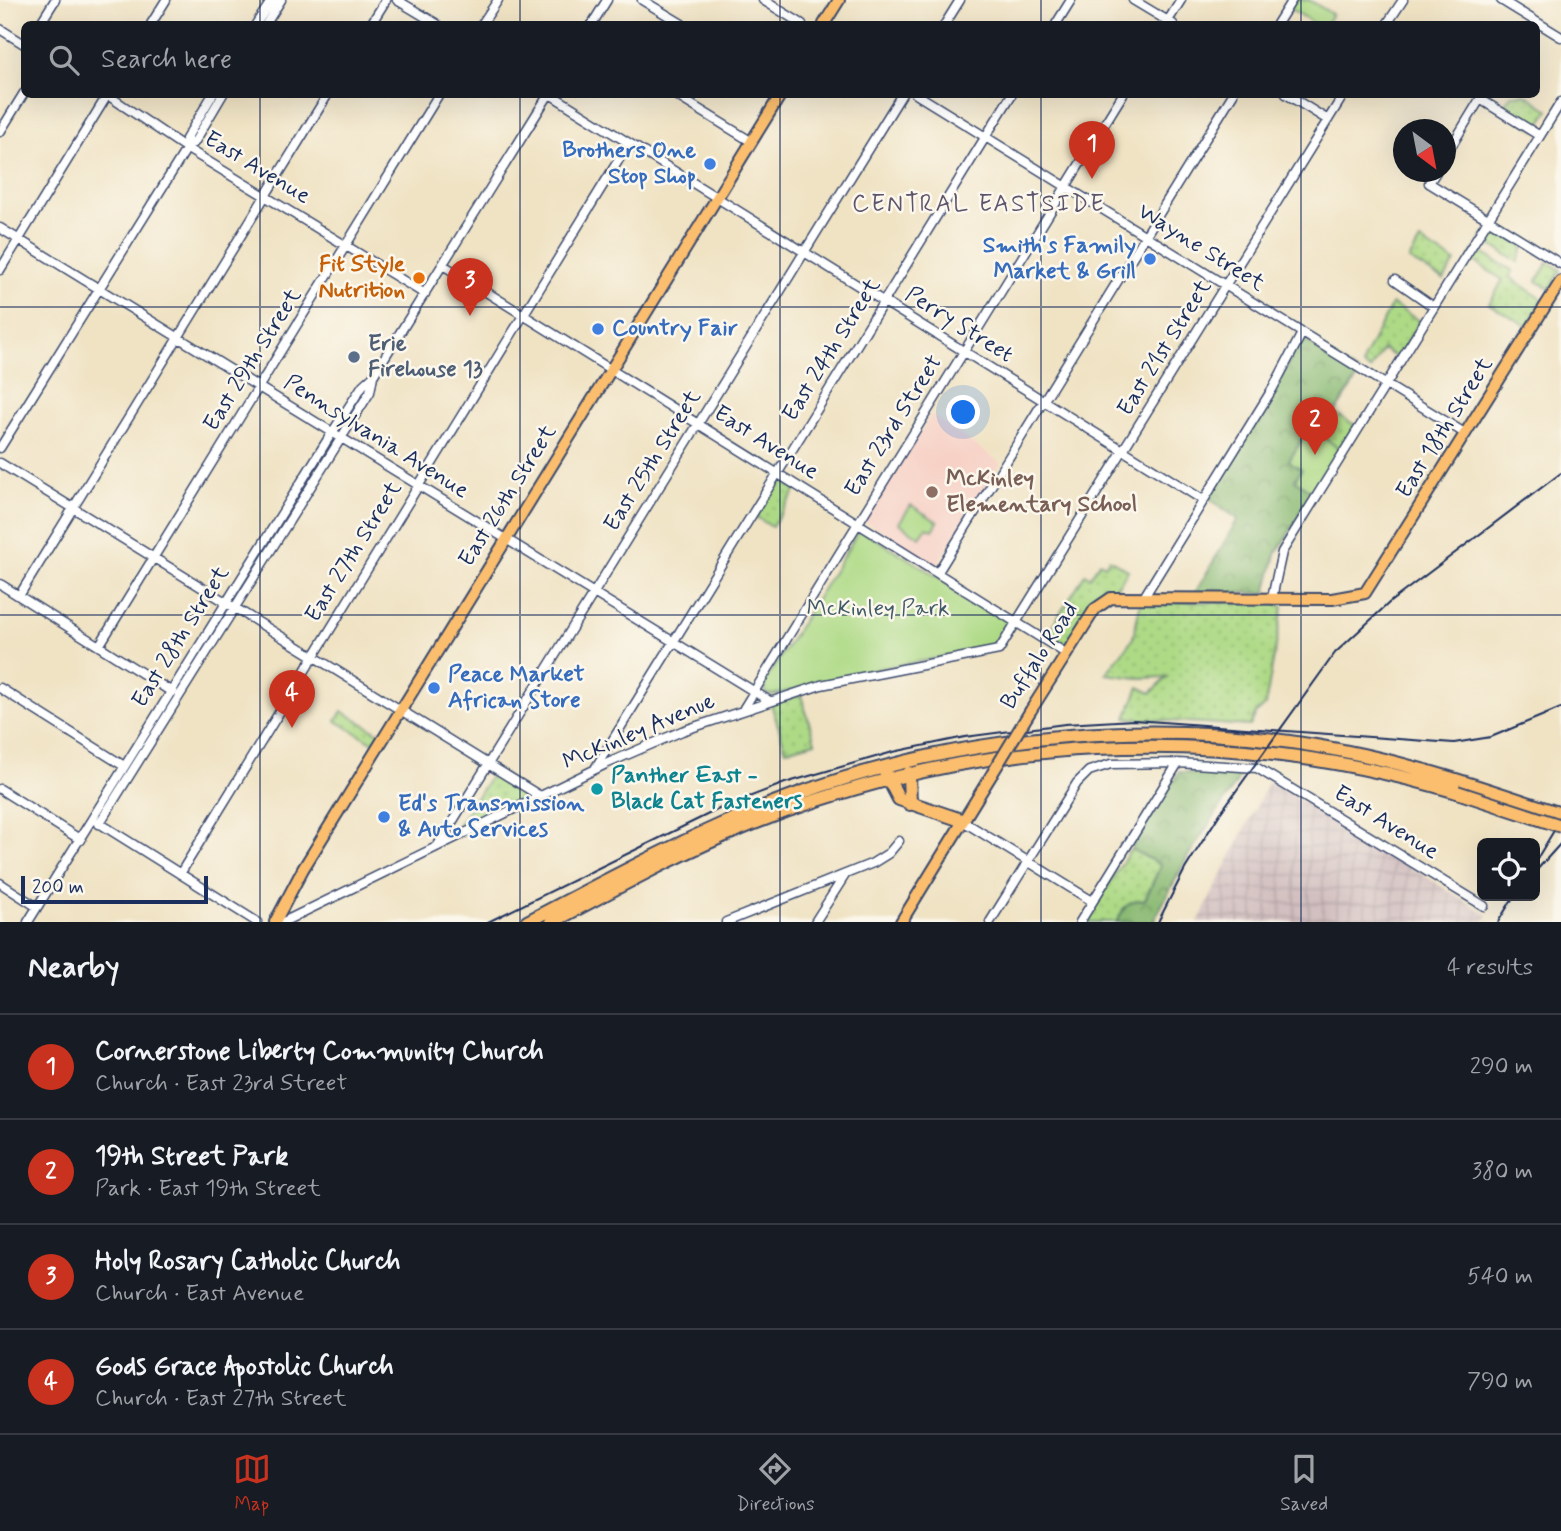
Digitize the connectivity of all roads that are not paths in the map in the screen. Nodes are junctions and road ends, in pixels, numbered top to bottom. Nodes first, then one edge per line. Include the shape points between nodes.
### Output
1 (55, 0) edge
2 (166, 0) edge
3 (272, 0) edge
4 (281, 0) edge
5 (386, 0) edge
6 (397, 0) edge
7 (498, 0) edge
8 (607, 0) edge
9 (642, 0) edge
10 (762, 0) edge
11 (839, 0) edge
12 (960, 0) edge
13 (1071, 0) edge
14 (1133, 0) edge
15 (1181, 0) edge
16 (1292, 0) edge
17 (1403, 0) edge
18 (1501, 0) edge
19 (42, 21) edge
20 (153, 21) edge
21 (258, 21) edge
22 (268, 21) edge
23 (373, 21) edge
24 (432, 21) edge
25 (484, 21) edge
26 (594, 21) edge
27 (677, 21) edge
28 (797, 21) edge
29 (826, 21) edge
30 (947, 21) edge
31 (1058, 21) edge
32 (1164, 21) edge
33 (1170, 21) edge
34 (1279, 21) edge
35 (1389, 21) edge
36 (1535, 21) edge
37 (1540, 24) edge
38 (0, 29) edge
39 (1561, 37) edge
40 (21, 42) edge
41 (21, 98) edge
42 (105, 98) edge
43 (112, 98) edge
44 (211, 98) edge
45 (221, 98) edge
46 (326, 98) edge
47 (437, 98) edge
48 (547, 98) edge
49 (556, 98) edge
50 (680, 98) edge
51 (779, 98) edge
52 (900, 98) edge
53 (922, 98) edge
54 (1011, 98) edge
55 (1121, 98) edge
56 (1231, 98) edge
57 (1292, 98) edge
58 (1342, 98) edge
59 (1561, 102) edge
60 (1328, 120) junction
61 (0, 132) edge
62 (1540, 136) junction
63 (986, 138) junction
64 (1456, 139) edge
65 (752, 142) junction
66 (629, 144) junction
67 (188, 146) junction
68 (1430, 182) edge
69 (1066, 187) junction
70 (266, 195) junction
71 (717, 198) junction
72 (1488, 219) junction
73 (0, 228) edge
74 (1146, 237) junction
75 (19, 239) junction
76 (346, 245) junction
77 (805, 252) junction
78 (1561, 264) edge
79 (443, 265) junction
80 (0, 270) edge
81 (1395, 280) dead end
82 (1561, 281) edge
83 (1226, 286) junction
84 (99, 288) junction
85 (425, 295) junction
86 (885, 302) junction
87 (1434, 307) junction
88 (523, 315) junction
89 (1303, 333) junction
90 (178, 338) junction
91 (964, 351) junction
92 (611, 370) junction
93 (373, 376) junction
94 (1386, 385) junction
95 (259, 387) junction
96 (1044, 400) junction
97 (699, 424) junction
98 (332, 432) junction
99 (1466, 434) junction
100 (341, 438) junction
101 (0, 448) edge
102 (1124, 450) junction
103 (0, 463) edge
104 (779, 474) junction
105 (418, 485) junction
106 (1203, 500) junction
107 (73, 508) junction
108 (858, 522) junction
109 (506, 540) junction
110 (154, 557) junction
111 (938, 572) junction
112 (0, 584) edge
113 (594, 593) junction
114 (1363, 595) joint
115 (19, 596) junction
116 (1144, 597) junction
117 (1272, 598) junction
118 (226, 601) junction
119 (236, 606) junction
120 (1018, 622) junction
121 (674, 643) junction
122 (99, 646) junction
123 (313, 654) junction
124 (1067, 654) junction
125 (0, 688) edge
126 (171, 691) junction
127 (754, 692) junction
128 (180, 697) junction
129 (768, 700) junction
130 (744, 708) junction
131 (402, 709) junction
132 (489, 763) junction
133 (1178, 763) junction
134 (124, 766) junction
135 (595, 769) junction
136 (885, 773) junction
137 (909, 773) junction
138 (1459, 786) junction
139 (0, 789) edge
140 (540, 796) junction
141 (910, 803) junction
142 (1561, 814) edge
143 (961, 820) junction
144 (96, 822) junction
145 (1561, 826) edge
146 (81, 840) junction
147 (899, 841) dead end
148 (437, 847) junction
149 (1028, 861) junction
150 (180, 874) junction
151 (845, 875) junction
152 (0, 883) edge
153 (1093, 901) junction
154 (1484, 906) dead end
155 (37, 907) junction
156 (742, 920) edge
157 (28, 922) edge
158 (257, 922) edge
159 (275, 922) edge
160 (283, 922) edge
161 (527, 922) edge
162 (552, 922) edge
163 (727, 922) edge
164 (815, 922) edge
165 (901, 922) edge
166 (990, 922) edge
167 (1080, 922) edge

1 - 19 street
2 - 20 street
3 - 21 street
4 - 22 street
5 - 23 street
6 - 24 street
7 - 25 street
8 - 26 street
9 - 27 street
10 - 28 street
11 - 29 main road
12 - 30 street
13 - 31 street
14 - 32 street
15 - 33 street
16 - 34 street
17 - 35 street
18 - 36 street
37 - 39 street
38 - 40 street
41 - 61 street
42 - 75 street
43 - 67 street, East Avenue
44 - 67 street via 186,139
45 - 67 street
46 - 70 street
47 - 76 street, East 29th Street
48 - 79 street, East 28th Street
49 - 66 street, Perry Street
50 - 65 street
51 - 65 main road, East 26th Street
52 - 77 street, East 25th Street
53 - 63 street, Wayne Street
54 - 63 street, East 24th Street
55 - 69 street, East 23rd Street
56 - 74 street
57 - 60 street
58 - 60 street, East 21st Street
59 - 62 street
60 - 83 street, East 21st Street
62 - 64 street via 1480,99
62 - 72 street
63 - 69 street, Wayne Street
63 - 86 street, East 24th Street
65 - 71 main road, East 26th Street
66 - 71 street, Perry Street
66 - 88 street, East 27th Street
67 - 70 street, East Avenue
67 - 84 street
68 - 72 street
69 - 74 street, Wayne Street
69 - 91 street, East 23rd Street
70 - 76 street, East Avenue
70 - 90 street
71 - 77 street, Perry Street
71 - 92 main road, East 26th Street
72 - 78 street
72 - 87 street
73 - 75 street, Pennsylvania Avenue
74 - 83 street, Wayne Street
74 - 96 street
75 - 80 street
75 - 84 street, Pennsylvania Avenue
76 - 85 street, East Avenue
76 - 95 street, East 29th Street
77 - 86 street, Perry Street
77 - 97 street, East 25th Street
79 - 85 street, East 28th Street
79 - 88 street, East Avenue
81 - 87 street
82 - 99 main road, East 18th Street
83 - 89 street, Wayne Street
83 - 102 street, East 21st Street
84 - 90 street, Pennsylvania Avenue
84 - 101 street
85 - 93 street, East 28th Street
86 - 91 street, Perry Street
86 - 104 street, East 24th Street
87 - 94 street
88 - 92 street, East Avenue
88 - 105 street, East 27th Street
89 - 94 street, Wayne Street
89 - 106 street
90 - 95 street, Pennsylvania Avenue
90 - 107 street
91 - 96 street, Perry Street
91 - 108 street, East 23rd Street
92 - 97 street, East Avenue
92 - 109 main road, East 26th Street
93 - 98 street, East 28th Street
93 - 100 street, East 28th Street via 370,392
94 - 99 street, Wayne Street
94 - 117 street via 1282,552
95 - 98 street, Pennsylvania Avenue
95 - 110 street, East 29th Street
96 - 102 street, Perry Street
96 - 111 street
97 - 104 street, East Avenue
97 - 113 street, East 25th Street
98 - 100 street, Pennsylvania Avenue
98 - 118 street, East 28th Street
99 - 114 main road, East 18th Street
100 - 105 street, Pennsylvania Avenue
100 - 119 street, East 28th Street
102 - 106 street, Perry Street
102 - 120 street, East 21st Street
103 - 107 street
104 - 108 street, East Avenue
104 - 121 street, East 24th Street
105 - 109 street, Pennsylvania Avenue
105 - 123 street, East 27th Street
106 - 116 street
107 - 110 street
107 - 115 street
108 - 111 street, East Avenue
108 - 127 street, East 23rd Street
109 - 113 street, Pennsylvania Avenue
109 - 131 main road, East 26th Street
110 - 118 street
110 - 122 street, East 29th Street
111 - 120 street, East Avenue
112 - 115 street
113 - 121 street, Pennsylvania Avenue
113 - 132 street, East 25th Street
114 - 117 main road, Buffalo Road
115 - 122 street
116 - 117 main road, Buffalo Road
116 - 124 main road, Buffalo Road via 1111,598 1100,604
118 - 119 street
118 - 126 street, East 28th Street
119 - 123 street
119 - 128 street, East 28th Street
120 - 124 street, East Avenue
120 - 129 street, McKinley Avenue via 995,653 878,673
121 - 127 street, Pennsylvania Avenue
121 - 135 street, East 24th Street
122 - 126 street
123 - 131 street
123 - 150 street, East 27th Street
124 - 143 main road, Buffalo Road, bridge
125 - 134 street
126 - 128 street
126 - 134 street, East 28th Street
127 - 129 street, Pennsylvania Avenue
127 - 130 street, East 23rd Street
128 - 144 street, East 28th Street
129 - 130 street, McKinley Avenue
130 - 135 street, McKinley Avenue
131 - 132 street
131 - 159 main road, East 26th Street
132 - 140 street
132 - 148 street, East 25th Street
133 - 149 street via 1111,764 1089,771
133 - 153 street
133 - 154 street, East Avenue via 1250,766 1269,772
134 - 144 street, East 28th Street
135 - 140 street, McKinley Avenue
136 - 137 highway
136 - 138 highway via 953,752 1031,740 1169,734 1317,747 1407,765
136 - 141 highway via 895,795
136 - 161 highway via 810,790 702,832
136 - 162 highway via 710,841
137 - 138 highway via 1040,751 1199,746 1324,760
137 - 141 highway
138 - 142 highway
138 - 145 highway, bridge
139 - 146 street
140 - 148 street, McKinley Avenue
141 - 143 highway
143 - 149 street
143 - 165 main road, Buffalo Road
144 - 146 street, East 28th Street
144 - 150 street
146 - 155 street, East 28th Street
147 - 151 street via 883,858
148 - 160 street, McKinley Avenue
149 - 153 street
149 - 166 street
150 - 158 street
151 - 156 street
151 - 164 street
152 - 155 street
153 - 167 street
155 - 157 street, East 28th Street
156 - 163 street

